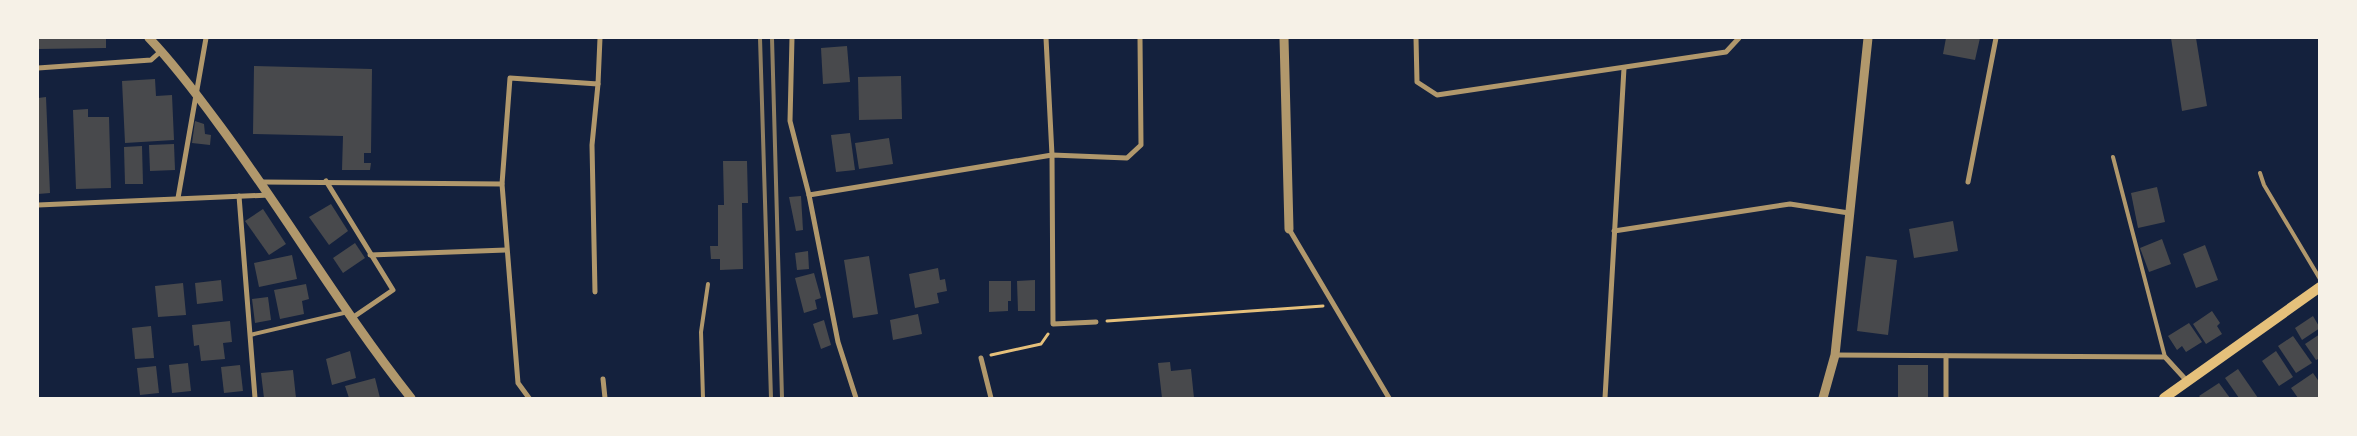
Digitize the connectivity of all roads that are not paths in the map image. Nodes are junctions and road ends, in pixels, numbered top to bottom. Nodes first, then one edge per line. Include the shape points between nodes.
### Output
1 (149, 38) edge
2 (206, 38) edge
3 (600, 38) edge
4 (792, 38) edge
5 (1046, 38) edge
6 (1140, 38) edge
7 (1284, 38) edge
8 (1416, 38) edge
9 (1739, 38) edge
10 (1868, 38) edge
11 (1996, 38) edge
12 (161, 50) junction
13 (38, 68) edge
14 (1624, 68) junction
15 (598, 84) junction
16 (195, 92) junction
17 (1052, 155) junction
18 (2113, 157) dead end
19 (2260, 173) dead end
20 (326, 181) junction
21 (262, 182) junction
22 (1968, 182) dead end
23 (502, 184) junction
24 (270, 195) junction
25 (809, 195) junction
26 (239, 196) junction
27 (178, 198) junction
28 (38, 205) edge
29 (1849, 213) junction
30 (1289, 229) joint
31 (1614, 231) junction
32 (506, 250) junction
33 (370, 255) junction
34 (2320, 279) edge
35 (708, 284) dead end
36 (595, 292) dead end
37 (2318, 292) edge
38 (350, 315) junction
39 (1096, 322) road end
40 (250, 335) junction
41 (1835, 355) junction
42 (1946, 356) junction
43 (2165, 357) junction
44 (981, 358) road end
45 (603, 379) dead end
46 (2187, 382) junction
47 (255, 398) edge
48 (411, 398) edge
49 (529, 398) edge
50 (605, 398) edge
51 (703, 398) edge
52 (856, 398) edge
53 (990, 398) edge
54 (1389, 398) edge
55 (1605, 398) edge
56 (1823, 398) edge
57 (1946, 398) edge
58 (2164, 398) edge

1 - 12 street
2 - 16 street
3 - 15 street
4 - 25 street via 790,120
5 - 17 street
6 - 17 street via 1141,145 1128,158
7 - 30 street
8 - 14 street via 1417,82 1437,95
9 - 14 street via 1726,52
10 - 29 street
11 - 22 street
12 - 13 street via 151,60
12 - 16 street
14 - 31 street
15 - 23 street via 510,78
15 - 36 street via 592,144
16 - 21 street
16 - 27 street
17 - 25 street
17 - 39 street via 1054,324
18 - 43 lane
19 - 34 lane
20 - 21 street
20 - 23 street
20 - 33 street
21 - 24 street
23 - 32 street
24 - 26 street
24 - 38 street
25 - 52 street via 838,342
26 - 27 street
26 - 40 street
27 - 28 street
29 - 31 street via 1790,204
29 - 41 street
30 - 54 street
31 - 55 street
32 - 33 street
32 - 49 street via 518,383
33 - 38 street via 393,290
35 - 51 lane via 701,332
37 - 46 main road
38 - 40 lane
38 - 48 street
40 - 47 street
41 - 42 street
41 - 56 street
42 - 43 street
42 - 57 street
43 - 46 street
44 - 53 street
45 - 50 street
46 - 58 main road

